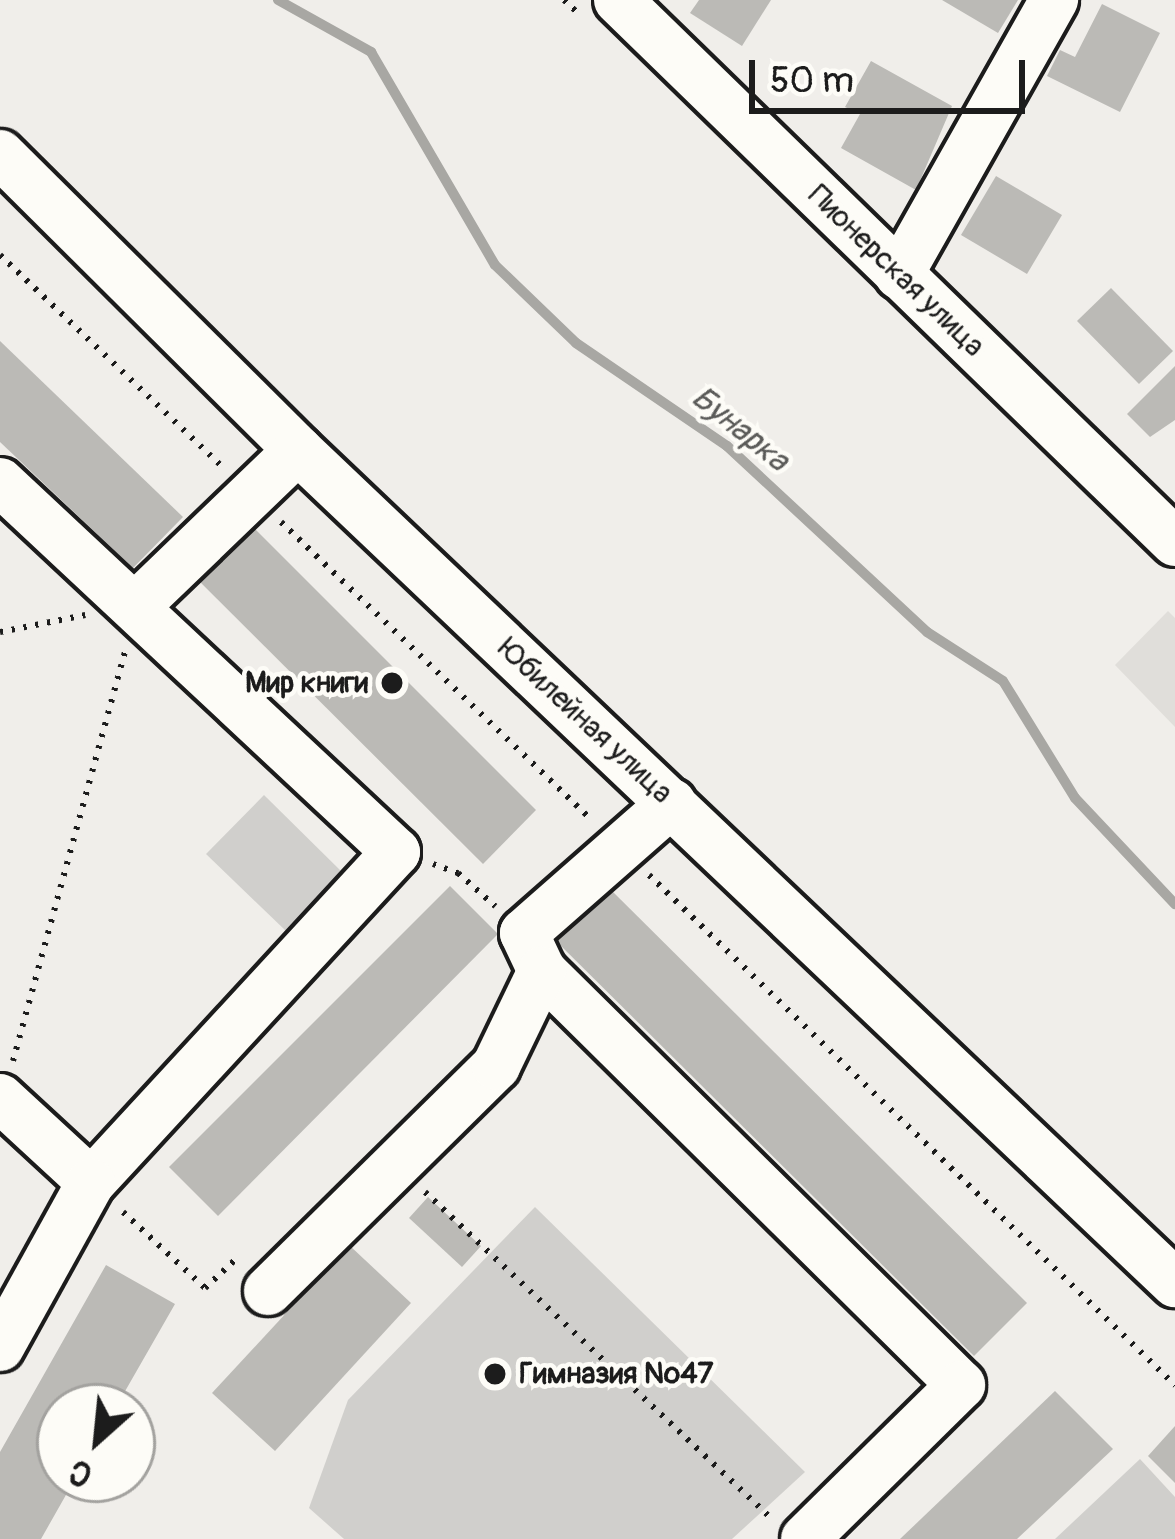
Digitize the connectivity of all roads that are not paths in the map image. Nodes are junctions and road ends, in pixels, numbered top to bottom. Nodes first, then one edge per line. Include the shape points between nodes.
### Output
1 (618, 0) edge
2 (1054, 0) edge
3 (0, 154) edge
4 (899, 275) junction
5 (298, 450) junction
6 (0, 482) edge
7 (1175, 542) edge
8 (137, 604) junction
9 (672, 803) junction
10 (533, 952) junction
11 (1, 1101) edge
12 (91, 1182) junction
13 (1175, 1283) edge
14 (268, 1291) dead end
15 (0, 1347) edge
16 (795, 1535) edge

1 - 4 street, Пионерская улица
2 - 4 street
3 - 5 street, Юбилейная улица
4 - 7 street, Пионерская улица
5 - 8 street
5 - 9 street, Юбилейная улица
6 - 8 street
8 - 12 street via 396,852
9 - 10 street
9 - 13 street, Юбилейная улица
10 - 14 street via 496,1066
10 - 16 street via 962,1385
11 - 12 street
12 - 15 street

